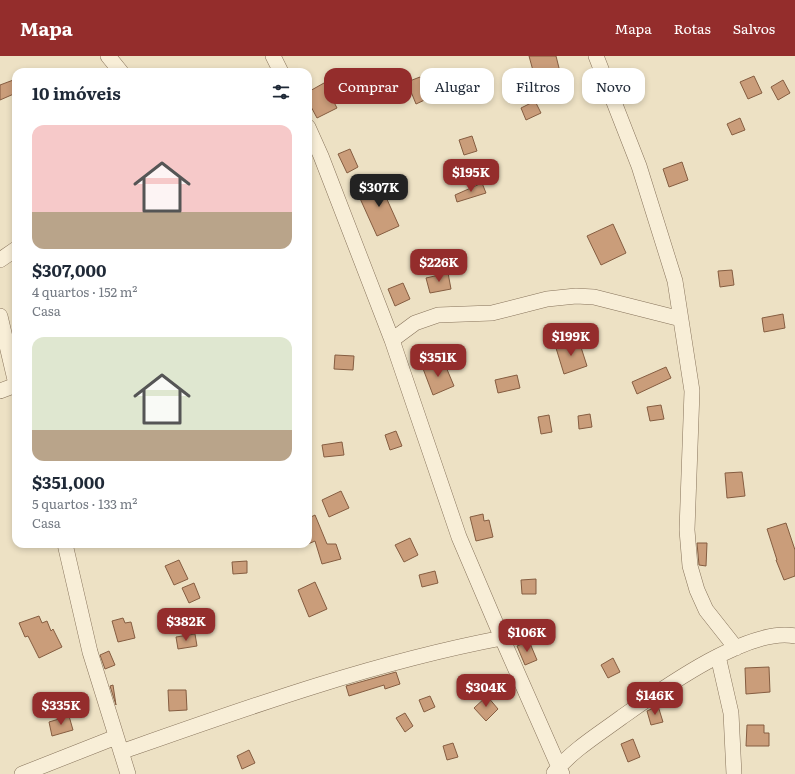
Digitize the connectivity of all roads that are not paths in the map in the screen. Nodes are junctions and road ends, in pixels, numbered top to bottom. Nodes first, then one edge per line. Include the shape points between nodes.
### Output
1 (108, 56) edge
2 (273, 56) edge
3 (596, 56) edge
4 (118, 68) edge
5 (279, 68) edge
6 (314, 156) edge
7 (12, 252) edge
8 (0, 260) edge
9 (0, 316) edge
10 (681, 319) junction
11 (392, 340) junction
12 (12, 367) edge
13 (12, 386) edge
14 (0, 392) edge
15 (66, 548) edge
16 (795, 636) edge
17 (502, 638) junction
18 (736, 648) junction
19 (718, 656) junction
20 (116, 737) junction
21 (121, 752) junction
22 (559, 771) edge
23 (22, 774) edge
24 (128, 774) edge
25 (734, 774) edge

1 - 4 street
2 - 5 street
3 - 10 street via 639,166 658,223 675,280
6 - 11 street
7 - 8 street
9 - 12 street
10 - 11 street via 594,297 576,296 546,299 492,313 438,315 415,323
10 - 18 street via 692,391 688,530 690,566 706,610
11 - 17 street via 459,536
13 - 14 street
15 - 20 street via 90,652
16 - 18 street via 768,637
17 - 21 street via 465,645 309,687
17 - 22 street
18 - 19 street
19 - 22 street via 660,690 597,735
19 - 25 street via 731,713
20 - 21 street
20 - 23 street
21 - 24 street

